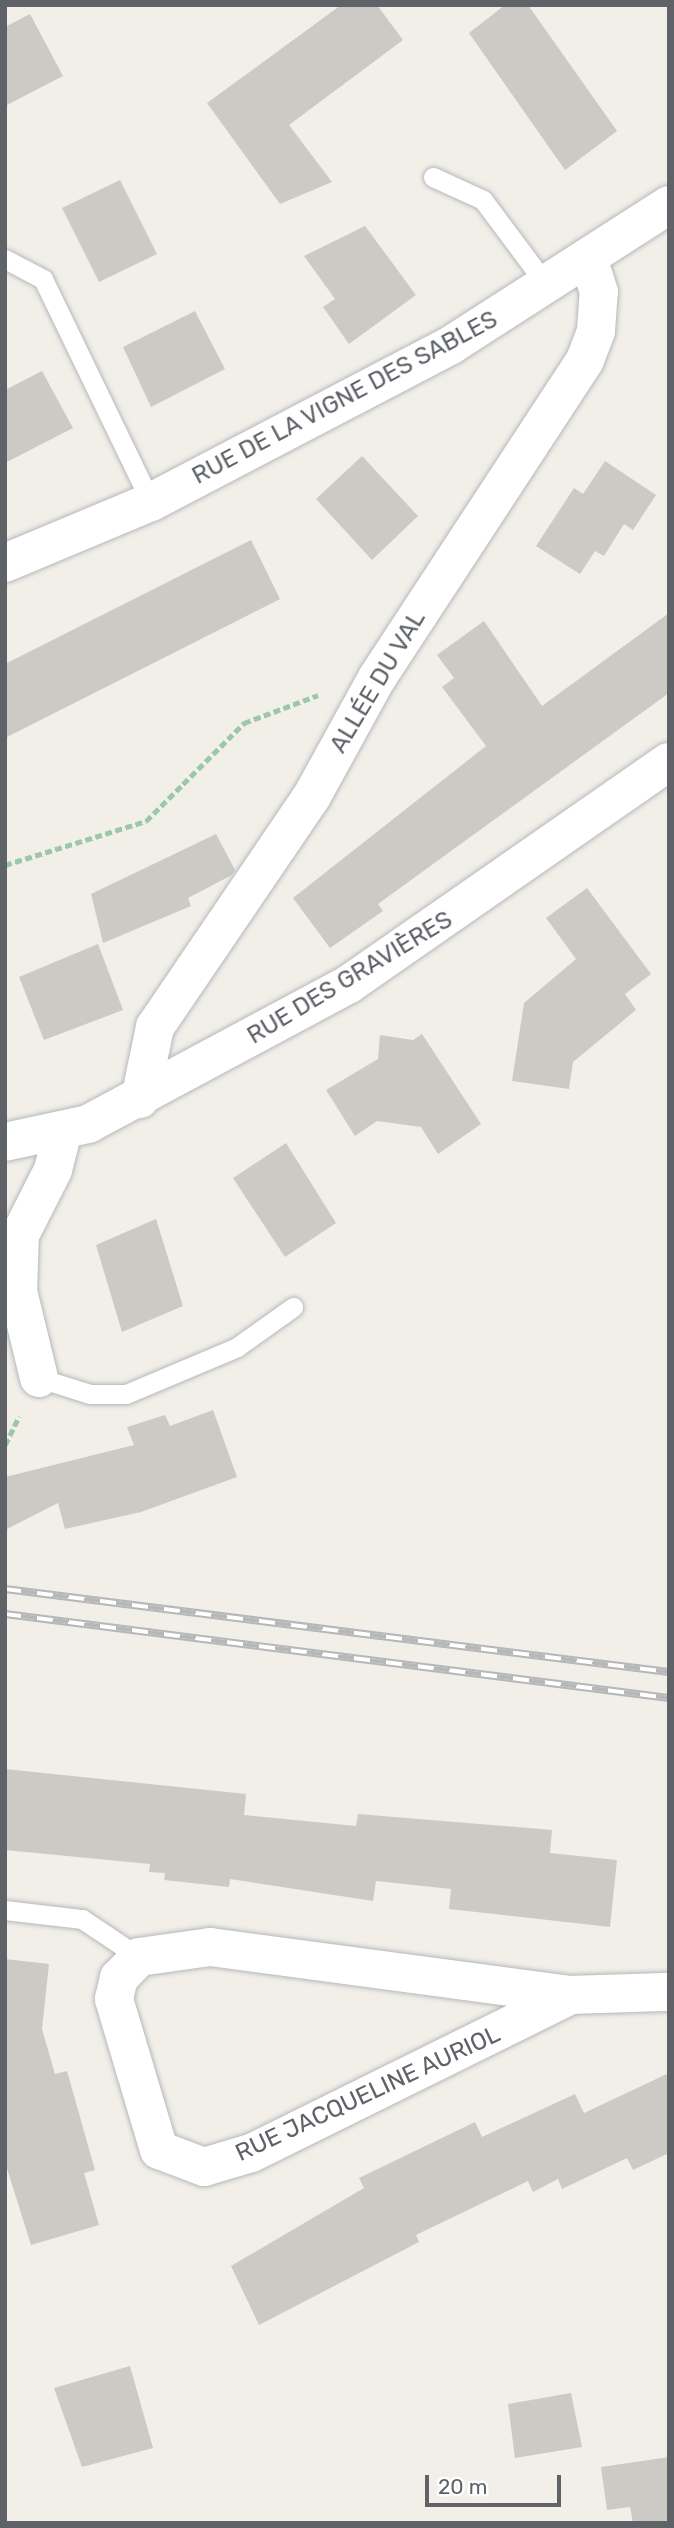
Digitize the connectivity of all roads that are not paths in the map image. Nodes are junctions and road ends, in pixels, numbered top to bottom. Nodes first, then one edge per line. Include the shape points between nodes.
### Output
1 (433, 177) dead end
2 (669, 205) edge
3 (5, 259) edge
4 (589, 261) junction
5 (547, 286) junction
6 (151, 502) junction
7 (5, 563) edge
8 (669, 762) edge
9 (140, 1099) junction
10 (62, 1134) junction
11 (5, 1142) edge
12 (293, 1307) dead end
13 (38, 1378) joint
14 (5, 1910) edge
15 (139, 1957) junction
16 (669, 1992) edge
17 (571, 1995) junction

1 - 5 lane via 483,200
2 - 4 street, RUE DE LA VIGNE DES SABLES
3 - 6 lane via 43,279
4 - 5 street, RUE DE LA VIGNE DES SABLES
4 - 9 street, ALLÉE DU VAL via 599,292 585,360 369,694 312,796 155,1027
5 - 6 street, RUE DE LA VIGNE DES SABLES via 451,345
6 - 7 street, RUE DE LA VIGNE DES SABLES
8 - 9 street, RUE DES GRAVIÈRES via 349,984
9 - 10 street, RUE DES GRAVIÈRES
10 - 11 street, RUE DES GRAVIÈRES
10 - 13 street via 53,1171 20,1236 19,1291
12 - 13 lane via 237,1347 126,1394 90,1394
14 - 15 lane via 82,1919
15 - 17 street, RUE JACQUELINE AURIOL via 210,1947
15 - 17 street, RUE JACQUELINE AURIOL via 119,1978 114,1999 119,2030 159,2150 204,2166 251,2153
16 - 17 street, RUE JACQUELINE AURIOL

